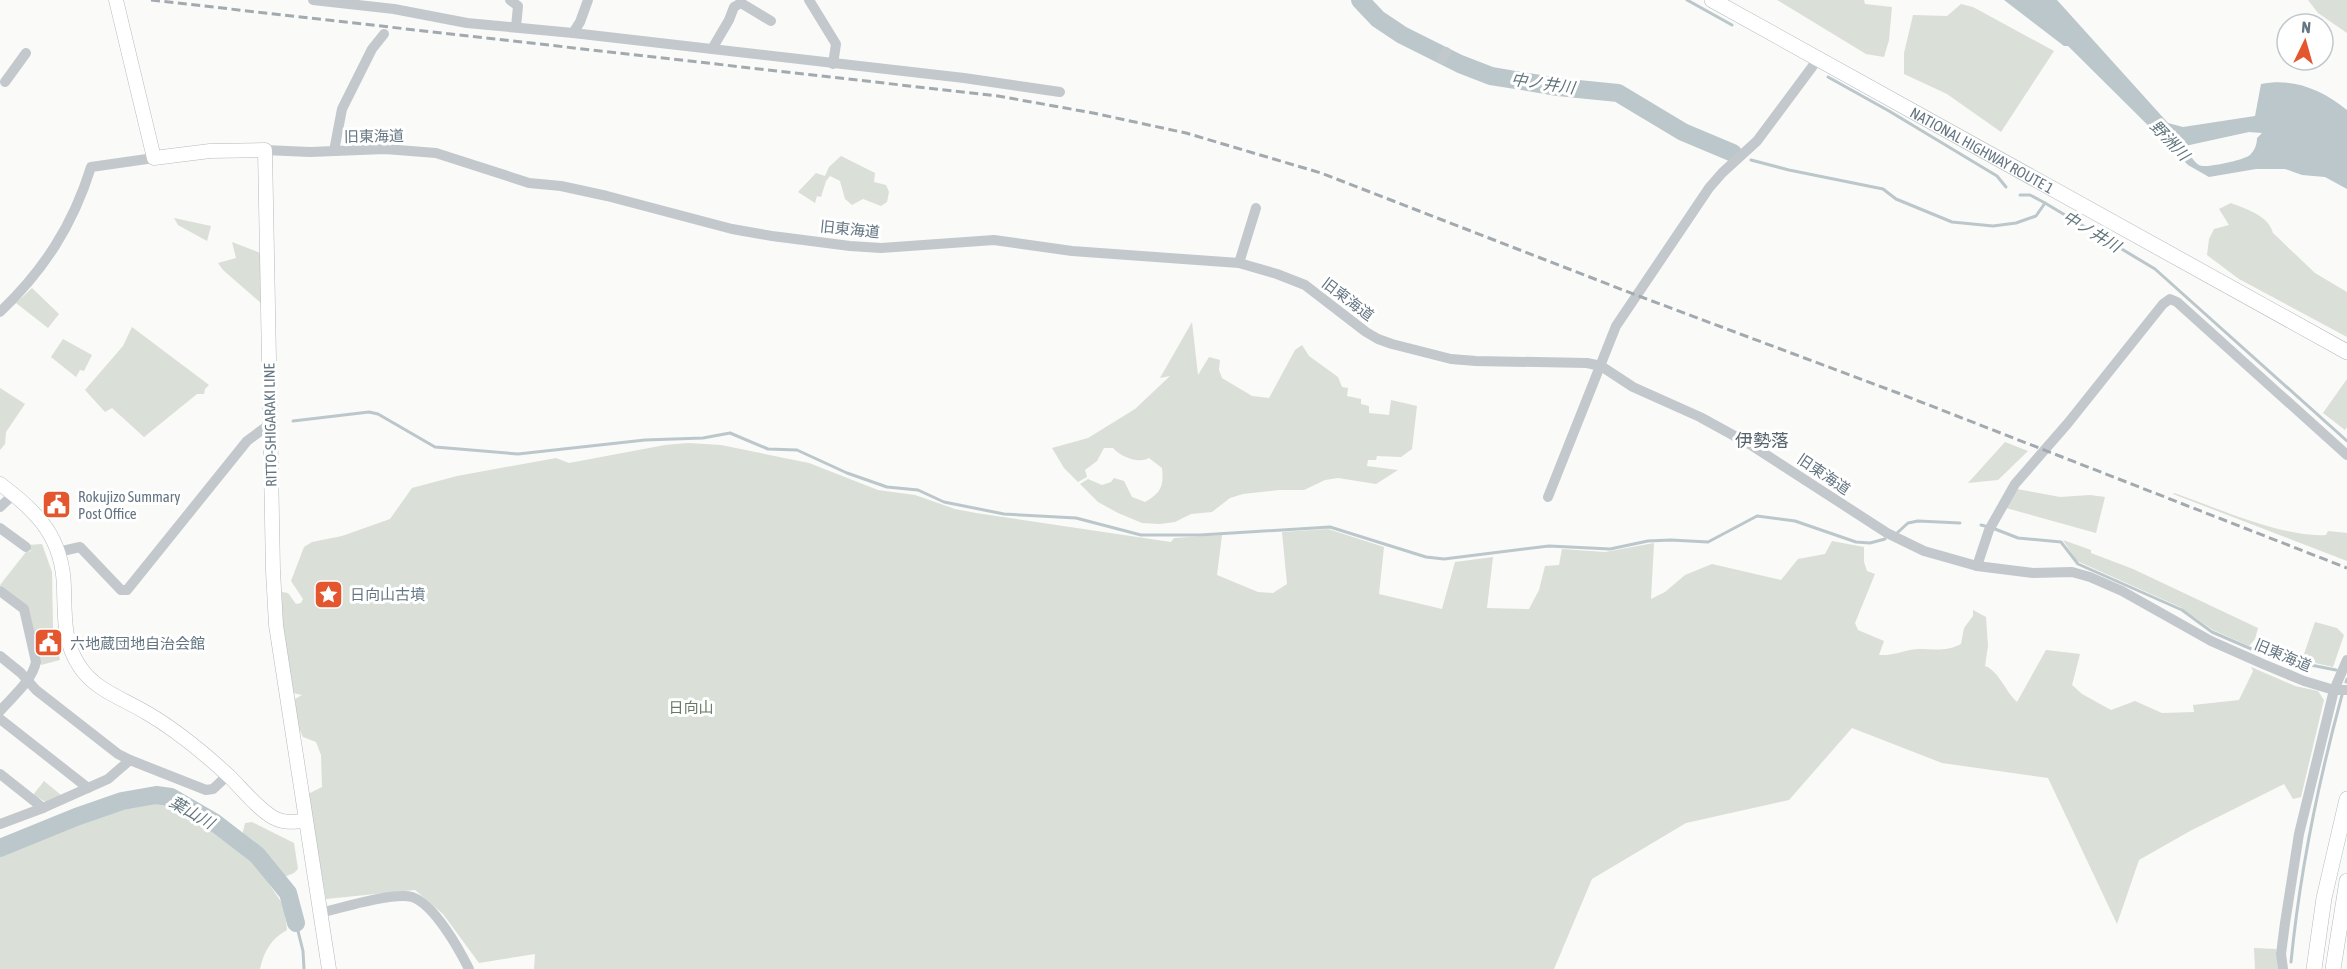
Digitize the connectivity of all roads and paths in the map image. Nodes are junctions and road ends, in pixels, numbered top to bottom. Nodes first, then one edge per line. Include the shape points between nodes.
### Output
1 (116, 0) edge
2 (313, 0) edge
3 (510, 0) edge
4 (588, 0) edge
5 (809, 0) edge
6 (1712, 0) edge
7 (358, 3) edge
8 (771, 21) dead end
9 (516, 27) junction
10 (573, 33) junction
11 (384, 34) dead end
12 (712, 49) junction
13 (26, 52) dead end
14 (1818, 58) junction
15 (834, 64) junction
16 (5, 82) dead end
17 (1060, 92) dead end
18 (265, 150) junction
19 (334, 151) junction
20 (154, 158) junction
21 (1256, 208) dead end
22 (1239, 262) junction
23 (0, 312) edge
24 (2347, 352) edge
25 (1601, 366) junction
26 (270, 424) junction
27 (2347, 455) edge
28 (0, 484) edge
29 (14, 494) junction
30 (1548, 497) dead end
31 (0, 507) edge
32 (0, 528) edge
33 (26, 547) dead end
34 (58, 552) junction
35 (1977, 566) junction
36 (0, 591) edge
37 (0, 656) edge
38 (2347, 660) edge
39 (27, 680) junction
40 (2334, 690) junction
41 (2347, 690) edge
42 (0, 711) edge
43 (0, 718) edge
44 (129, 760) junction
45 (0, 774) edge
46 (228, 775) junction
47 (88, 788) junction
48 (2347, 799) edge
49 (42, 808) junction
50 (305, 821) junction
51 (0, 824) edge
52 (2347, 881) edge
53 (320, 913) junction
54 (329, 969) edge
55 (469, 969) edge
56 (2283, 969) edge
57 (2314, 969) edge
58 (2333, 969) edge

1 - 20 main road
2 - 7 street
3 - 9 street via 518,6
4 - 10 street
5 - 15 street via 836,44
6 - 14 highway, NATIONAL HIGHWAY ROUTE 1
7 - 9 street via 437,19
8 - 12 street via 741,3 734,7
9 - 10 street
10 - 12 street
11 - 19 street via 372,49 342,109
12 - 15 street
13 - 16 street
14 - 24 highway, NATIONAL HIGHWAY ROUTE 1
14 - 25 street via 1757,141 1722,173 1697,204 1616,326
15 - 17 street
18 - 19 street, 旧東海道
18 - 20 main road
18 - 26 main road, RITTO-SHIGARAKI LINE
19 - 22 street, 旧東海道 via 436,153 513,180 561,186 772,236 880,248 994,240 1072,251
20 - 23 street via 91,167 73,218 56,245
21 - 22 street
22 - 25 street, 旧東海道 via 1305,285 1366,332 1392,344 1451,359
25 - 30 street
25 - 35 street, 旧東海道 via 1633,387 1751,445 1887,533 1924,551
26 - 34 street via 247,441 127,590 121,590 80,547
26 - 50 main road, RITTO-SHIGARAKI LINE via 276,625
27 - 35 street via 2170,299 2015,484 1989,530
28 - 29 main road
29 - 31 street
29 - 34 main road via 38,516
32 - 33 street
34 - 46 main road via 66,635 81,669 113,695 187,739
35 - 40 street, 旧東海道 via 2033,573 2072,572 2090,577 2211,641
36 - 39 street via 24,609 36,662
37 - 39 street
38 - 40 street
39 - 42 street
39 - 44 street via 45,698
40 - 41 street, 旧東海道
40 - 56 street via 2299,834 2284,923
43 - 47 street
44 - 46 street via 206,790 213,789
44 - 47 street via 108,778
45 - 49 street
46 - 50 main road via 272,817
47 - 49 street
48 - 57 highway via 2324,898
49 - 51 street
50 - 53 main road, RITTO-SHIGARAKI LINE
52 - 58 highway
53 - 54 main road, RITTO-SHIGARAKI LINE
53 - 55 street via 386,898 414,898 434,916

